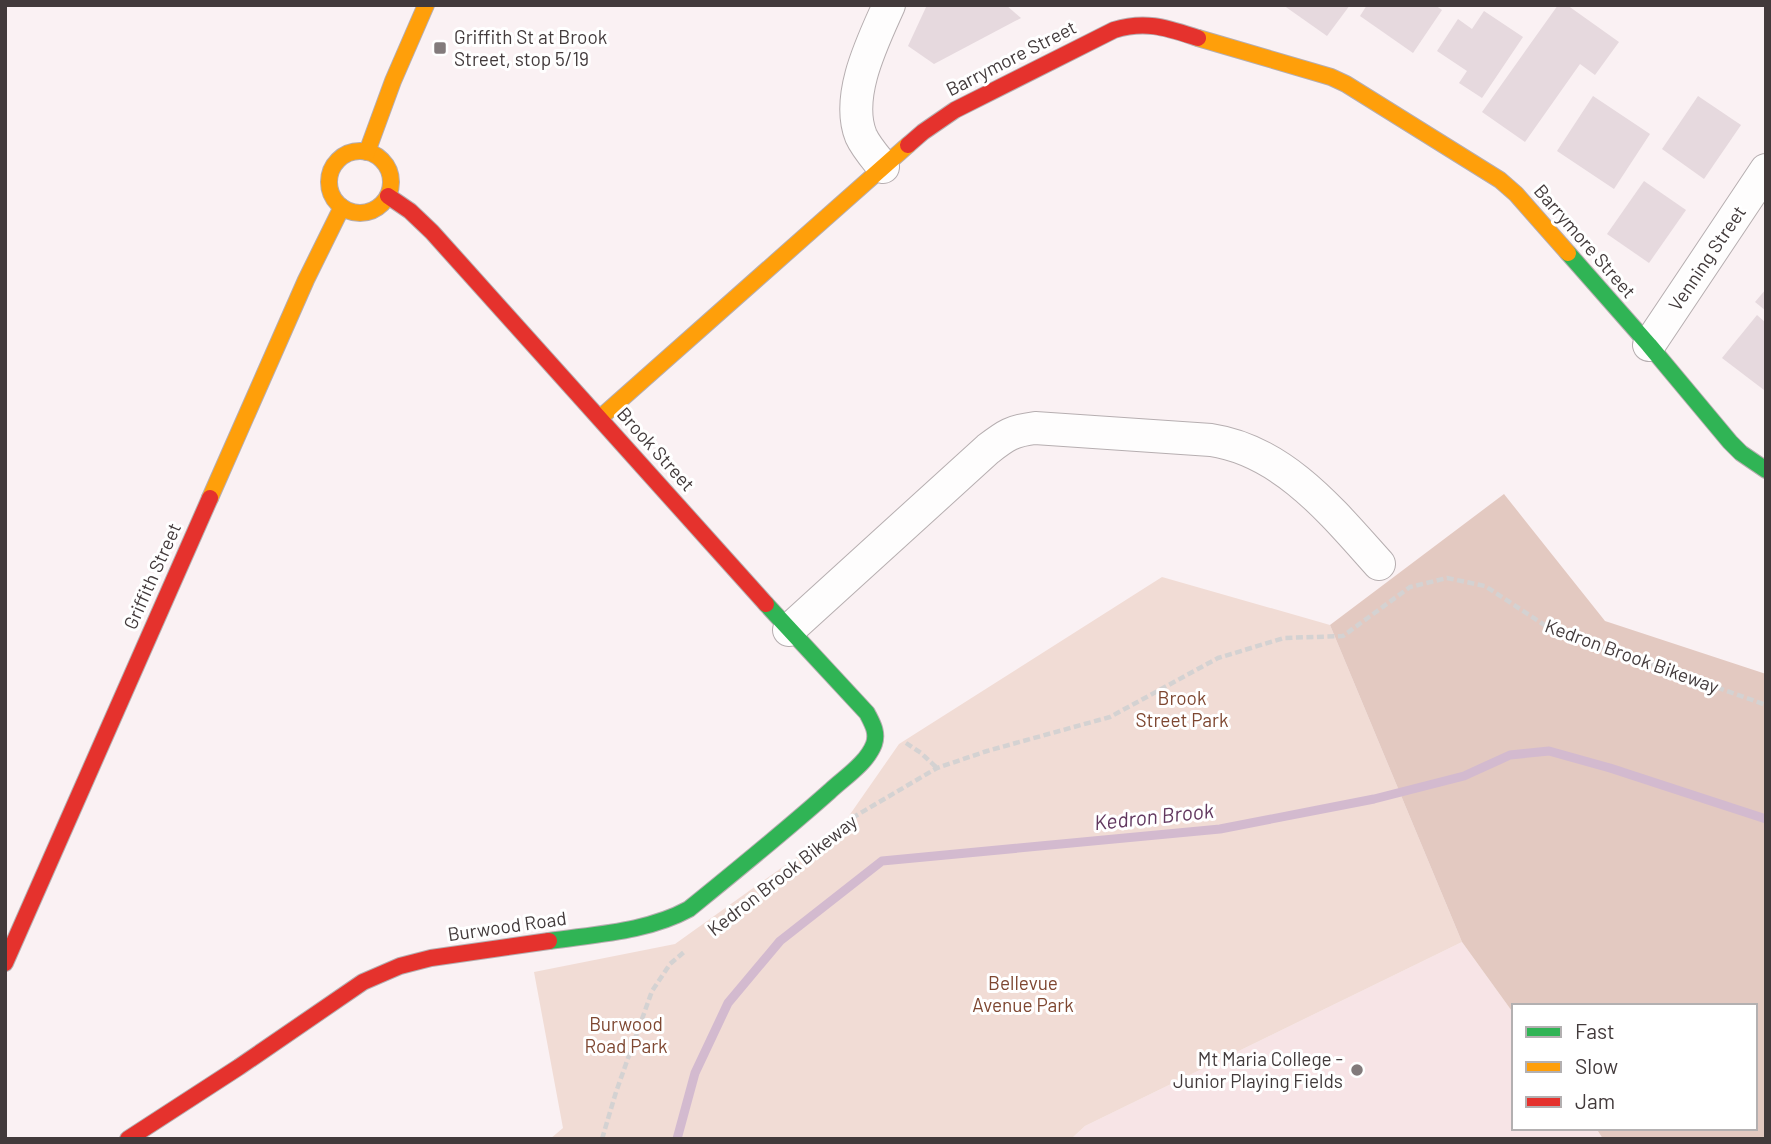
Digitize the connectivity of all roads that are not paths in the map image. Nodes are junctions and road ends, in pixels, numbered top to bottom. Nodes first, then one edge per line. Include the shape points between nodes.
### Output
1 (426, 5) edge
2 (889, 5) edge
3 (367, 152) junction
4 (883, 167) junction
5 (1766, 170) edge
6 (388, 196) junction
7 (342, 207) junction
8 (1649, 345) junction
9 (600, 418) junction
10 (1766, 470) edge
11 (1379, 564) dead end
12 (789, 630) junction
13 (874, 741) joint
14 (5, 963) edge
15 (128, 1139) edge

1 - 3 street
2 - 4 street via 867,56 857,106 860,134
3 - 6 street via 388,169
3 - 7 street via 346,155 332,169 330,190
4 - 8 street, Barrymore Street via 955,110 1114,30 1136,24 1159,26 1331,77 1500,180 1531,209
4 - 9 street, Barrymore Street
5 - 8 street, Venning Street
6 - 7 street via 368,213
6 - 9 street, Brook Street via 432,232
7 - 14 street, Griffith Street via 300,292
8 - 10 street, Barrymore Street via 1730,442
9 - 12 street, Brook Street
11 - 12 street via 1313,494 1250,450 1211,440 1035,428 1007,435 988,449
12 - 13 street, Brook Street via 867,713 875,729
13 - 15 street, Burwood Road via 852,771 799,819 671,919 401,966 363,982

